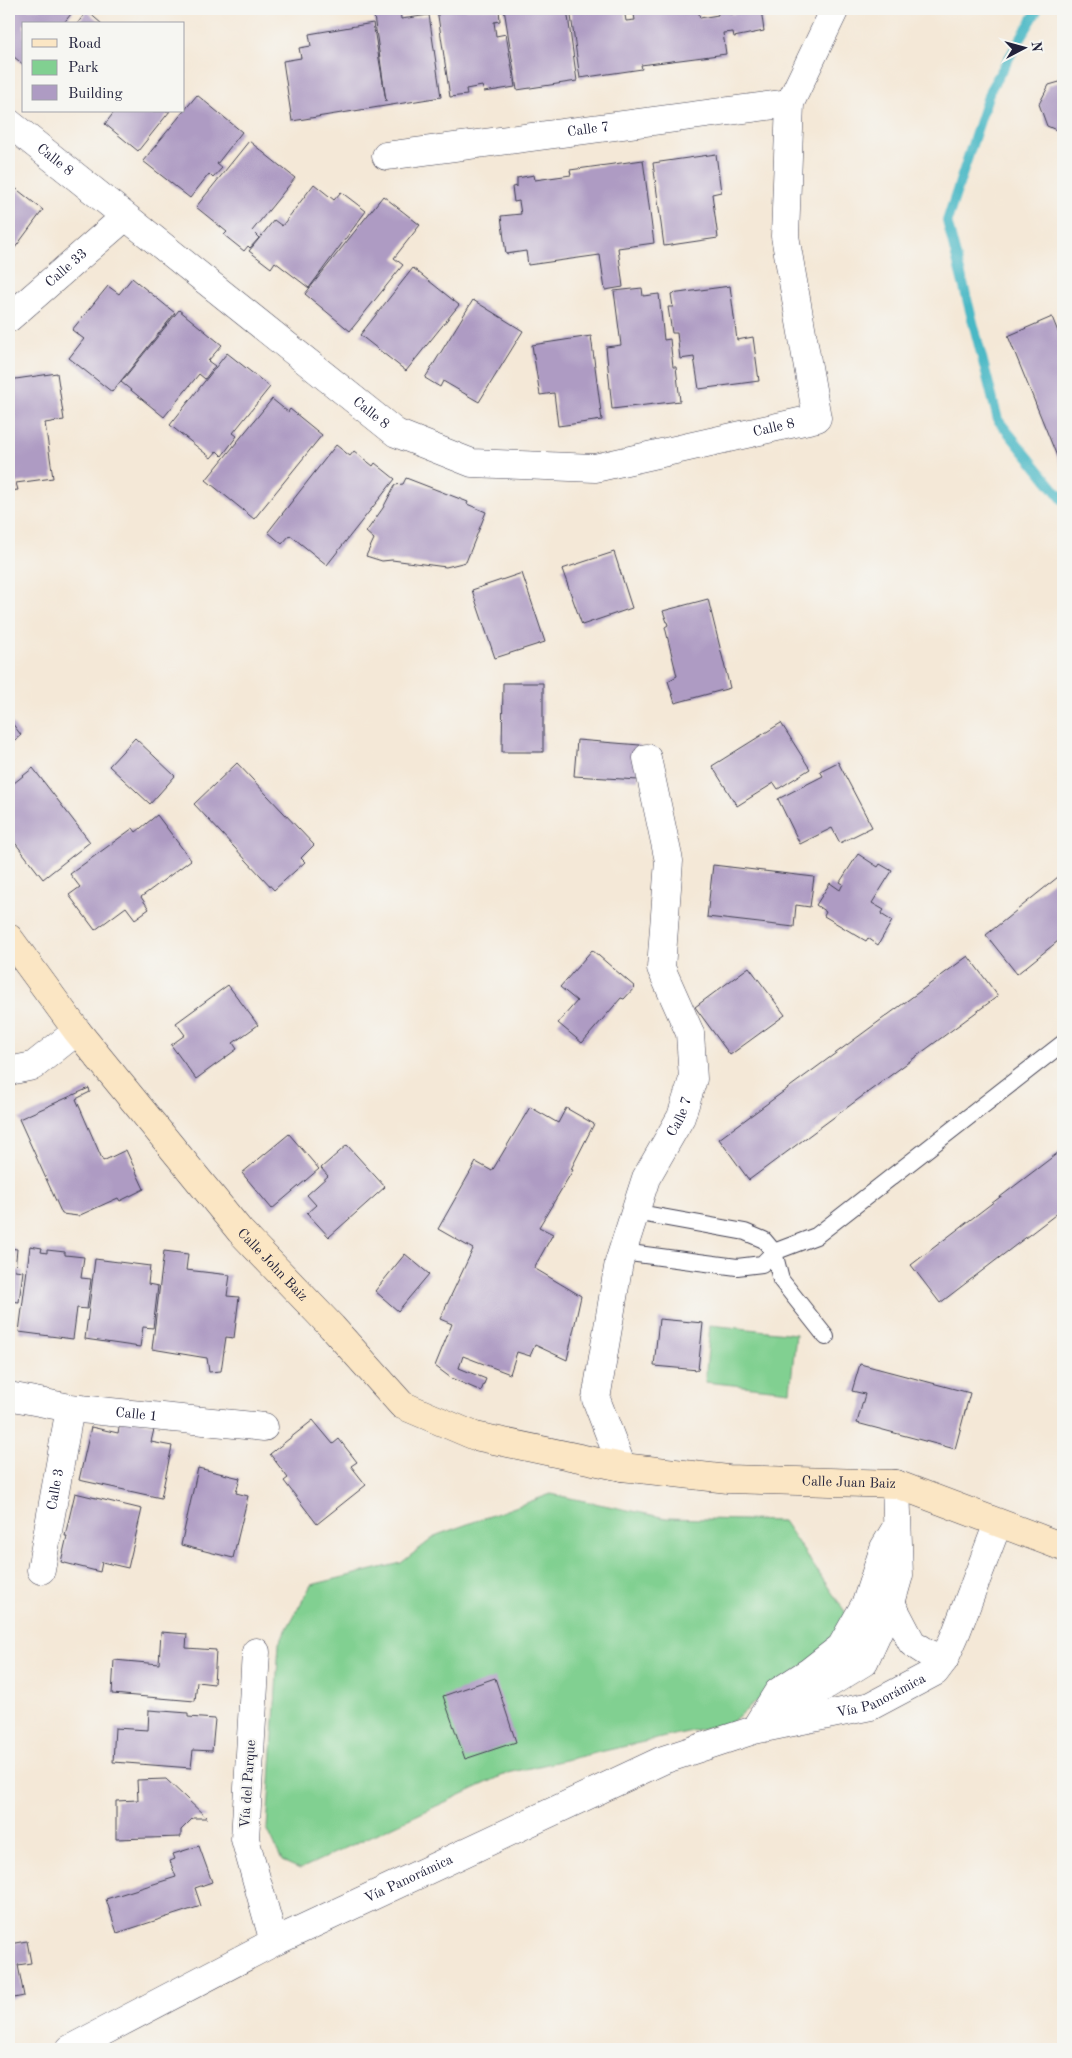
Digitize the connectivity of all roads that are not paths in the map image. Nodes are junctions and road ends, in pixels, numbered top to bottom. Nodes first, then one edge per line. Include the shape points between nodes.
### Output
1 (835, 9) edge
2 (790, 103) junction
3 (9, 123) edge
4 (386, 156) dead end
5 (125, 217) junction
6 (9, 318) edge
7 (647, 758) dead end
8 (9, 938) edge
9 (77, 1031) junction
10 (1063, 1043) edge
11 (9, 1071) edge
12 (634, 1212) junction
13 (622, 1252) junction
14 (774, 1252) junction
15 (826, 1337) dead end
16 (9, 1396) edge
17 (70, 1408) junction
18 (264, 1427) dead end
19 (622, 1468) junction
20 (896, 1484) junction
21 (998, 1523) junction
22 (897, 1525) junction
23 (1063, 1547) edge
24 (41, 1570) dead end
25 (891, 1603) junction
26 (256, 1652) dead end
27 (944, 1660) junction
28 (754, 1730) junction
29 (274, 1942) junction
30 (70, 2049) edge

1 - 2 street
2 - 4 street, Calle 7
2 - 5 street, Calle 8 via 785,236 817,418 595,468 472,463 396,433
3 - 5 street, Calle 8
5 - 6 street, Calle 33
7 - 12 street, Calle 7 via 669,861 661,968 690,1033 693,1078 681,1117 646,1178
8 - 9 street, Calle John Baiz
9 - 11 street via 33,1066
9 - 19 street, Calle John Baiz via 240,1231 402,1405 475,1436
10 - 14 lane via 816,1236
12 - 13 street, Calle 7
12 - 14 lane via 745,1232 764,1240
13 - 14 lane via 737,1267 762,1264
13 - 19 street, Calle 7 via 596,1398
14 - 15 lane via 780,1280
16 - 17 street, Calle 1
17 - 18 street, Calle 1
17 - 24 street, Calle 3
19 - 20 street, Calle Juan Baiz via 728,1479
20 - 21 street, Calle Juan Baiz
20 - 22 street, Vía Panorámica
21 - 23 street, Calle Juan Baiz
21 - 27 street, Vía Panorámica
22 - 25 street, Vía Panorámica via 899,1575
22 - 28 street via 884,1548 866,1603 841,1647 778,1692
25 - 27 street via 912,1643
25 - 28 street, Vía Panorámica via 864,1662
26 - 29 street, Vía del Parque via 244,1839
27 - 28 street, Vía Panorámica via 935,1672 871,1706
28 - 29 street, Vía Panorámica via 663,1760
29 - 30 street, Vía Panorámica

